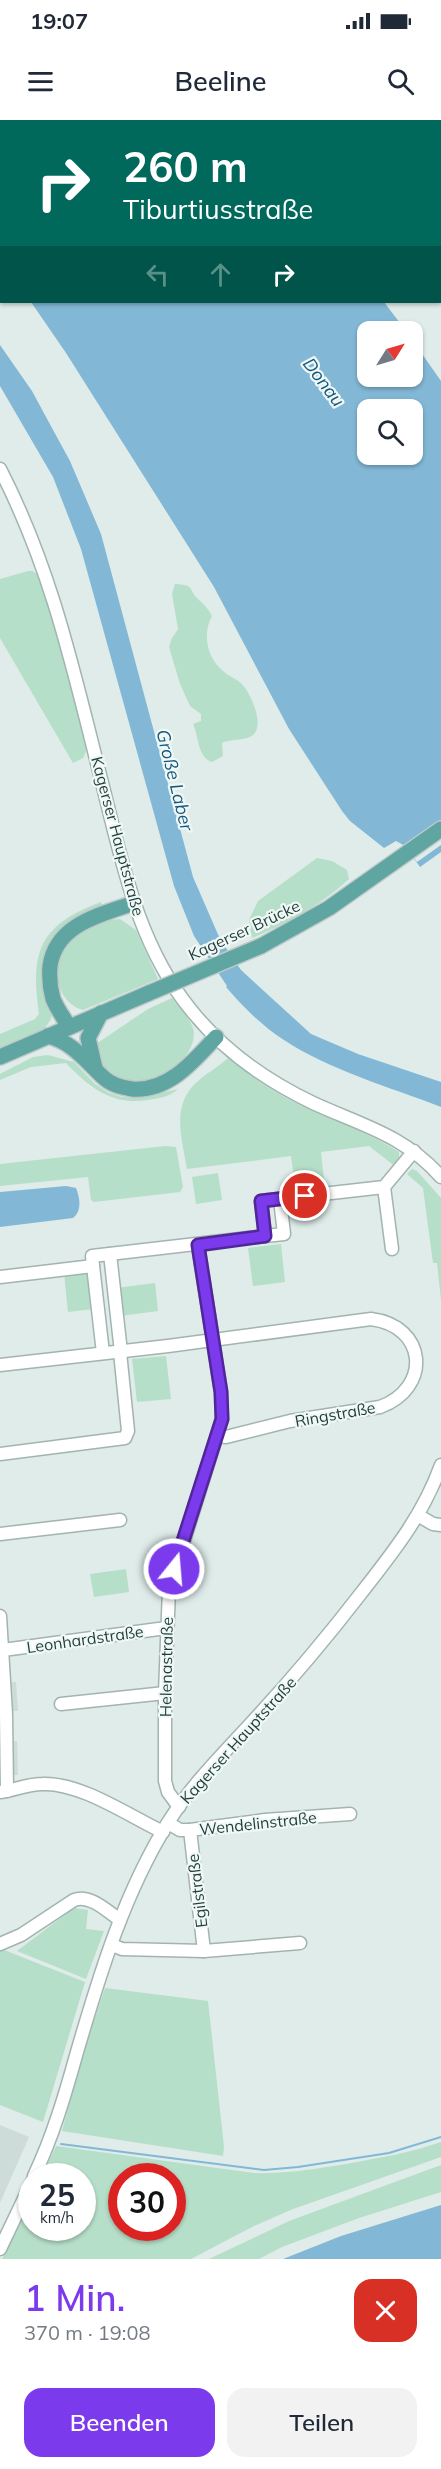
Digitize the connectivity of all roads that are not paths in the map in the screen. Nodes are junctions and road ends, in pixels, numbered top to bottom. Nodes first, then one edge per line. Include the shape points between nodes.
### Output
1 (0, 470) edge
2 (441, 829) edge
3 (134, 903) junction
4 (101, 1013) junction
5 (69, 1027) junction
6 (48, 1036) junction
7 (216, 1037) junction
8 (0, 1056) edge
9 (95, 1068) junction
10 (414, 1152) junction
11 (441, 1176) edge
12 (384, 1187) junction
13 (280, 1199) junction
14 (265, 1236) junction
15 (198, 1245) junction
16 (392, 1250) dead end
17 (110, 1254) junction
18 (93, 1266) junction
19 (0, 1277) edge
20 (213, 1340) junction
21 (120, 1352) junction
22 (103, 1353) junction
23 (0, 1365) edge
24 (218, 1436) junction
25 (0, 1454) edge
26 (441, 1465) edge
27 (419, 1516) junction
28 (120, 1520) dead end
29 (441, 1525) edge
30 (0, 1534) edge
31 (0, 1616) edge
32 (166, 1628) junction
33 (1, 1637) edge
34 (3, 1650) junction
35 (165, 1693) junction
36 (61, 1704) dead end
37 (3, 1792) edge
38 (179, 1807) junction
39 (350, 1814) dead end
40 (166, 1827) junction
41 (190, 1830) junction
42 (120, 1920) junction
43 (300, 1943) dead end
44 (0, 1944) edge
45 (112, 1945) junction
46 (204, 1951) junction
47 (39, 2163) edge
48 (18, 2211) edge
49 (0, 2249) edge

1 - 3 street, Kagerser Hauptstraße via 31,534 58,610
2 - 4 main road, Kagerser Brücke, bridge via 294,929
3 - 5 main road via 83,922 62,938 56,948 51,959 50,986
3 - 7 street, Kagerser Hauptstraße via 166,975
4 - 5 main road, Kagerser Brücke
4 - 9 main road via 88,1038
5 - 6 main road, Kagerser Brücke
6 - 8 main road, Kagerser Brücke
6 - 9 main road via 71,1045
7 - 9 main road via 172,1078 149,1088 112,1084
7 - 10 street, Kagerser Hauptstraße via 287,1090 374,1127
10 - 11 street, Kagerser Hauptstraße
10 - 12 street
12 - 13 street
12 - 16 street
13 - 14 street via 261,1201
13 - 14 street via 284,1234
14 - 15 street
15 - 17 street
15 - 20 street, Helenastraße
17 - 18 street via 92,1256
17 - 21 street
18 - 19 street
18 - 22 street
20 - 21 street, Ringstraße
20 - 24 street, Helenastraße via 222,1404
20 - 24 street, Ringstraße via 382,1320 404,1332 415,1350 416,1362 410,1385 393,1402 380,1407
21 - 22 street, Ringstraße
21 - 25 street via 128,1431 125,1438
22 - 23 street, Ringstraße
24 - 32 street, Helenastraße via 169,1588
26 - 27 street, Kagerser Hauptstraße
27 - 29 street
27 - 38 street, Kagerser Hauptstraße via 310,1658
28 - 30 street
31 - 33 street
32 - 34 street, Leonhardstraße
32 - 35 street, Helenastraße
33 - 34 street
34 - 37 street
35 - 36 street
35 - 38 street, Helenastraße via 165,1781
37 - 40 street, Wendelinstraße via 44,1783 76,1790
38 - 40 street, Kagerser Hauptstraße
39 - 41 street, Wendelinstraße
40 - 41 street, Wendelinstraße
40 - 42 street, Kagerser Hauptstraße
41 - 46 street, Egilstraße
42 - 44 street via 81,1897
42 - 45 street, Kagerser Hauptstraße
43 - 46 street, Egilstraße
45 - 46 street, Egilstraße via 122,1949
45 - 47 street, Kagerser Hauptstraße via 63,2105
48 - 49 street

